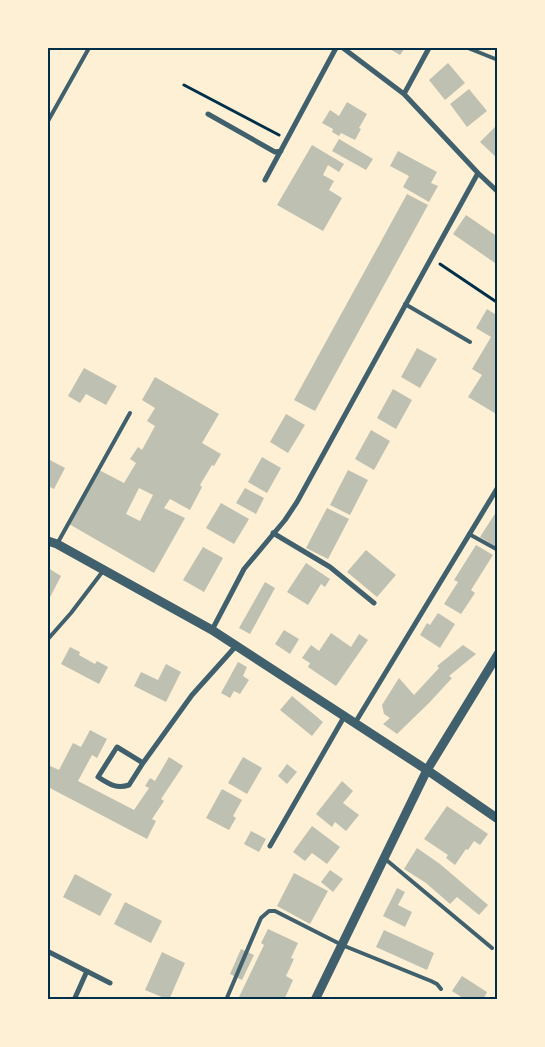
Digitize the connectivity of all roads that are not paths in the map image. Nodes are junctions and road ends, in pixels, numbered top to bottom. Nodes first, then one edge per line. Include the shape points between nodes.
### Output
1 (88, 48) edge
2 (336, 48) edge
3 (344, 48) edge
4 (429, 48) edge
5 (468, 48) edge
6 (498, 60) edge
7 (404, 94) junction
8 (208, 114) dead end
9 (48, 121) edge
10 (281, 151) junction
11 (478, 173) junction
12 (265, 180) dead end
13 (498, 192) edge
14 (405, 304) junction
15 (470, 342) dead end
16 (130, 412) dead end
17 (498, 487) edge
18 (273, 533) junction
19 (469, 534) junction
20 (52, 542) edge
21 (498, 550) edge
22 (104, 569) junction
23 (374, 603) dead end
24 (212, 630) junction
25 (48, 639) edge
26 (236, 646) junction
27 (498, 654) edge
28 (344, 717) junction
29 (354, 724) junction
30 (143, 763) junction
31 (427, 770) junction
32 (498, 819) edge
33 (270, 846) dead end
34 (384, 858) junction
35 (342, 945) junction
36 (492, 948) dead end
37 (49, 952) dead end
38 (87, 972) junction
39 (110, 984) dead end
40 (441, 989) dead end
41 (74, 1000) edge
42 (226, 1000) edge
43 (315, 1000) edge

1 - 9 lane
2 - 10 street
3 - 7 street
4 - 7 street
5 - 6 lane
7 - 11 street
8 - 10 street via 275,152
10 - 12 street
11 - 13 street
11 - 14 street
14 - 15 lane
14 - 18 street via 296,502
16 - 20 lane
17 - 19 street
18 - 23 street via 330,567
18 - 24 street via 244,569
19 - 21 lane
19 - 29 street
20 - 22 street
22 - 24 street
22 - 25 lane
24 - 26 street
26 - 28 street
26 - 30 street via 192,695
27 - 31 street
28 - 29 street
28 - 33 street
29 - 31 street
30 - 30 street via 117,747 98,778 121,788 129,785
31 - 32 street
31 - 34 street
34 - 35 street
34 - 36 lane
35 - 40 lane via 431,981
35 - 42 lane via 269,911 261,918
35 - 43 street
37 - 38 street
38 - 39 street
38 - 41 street

